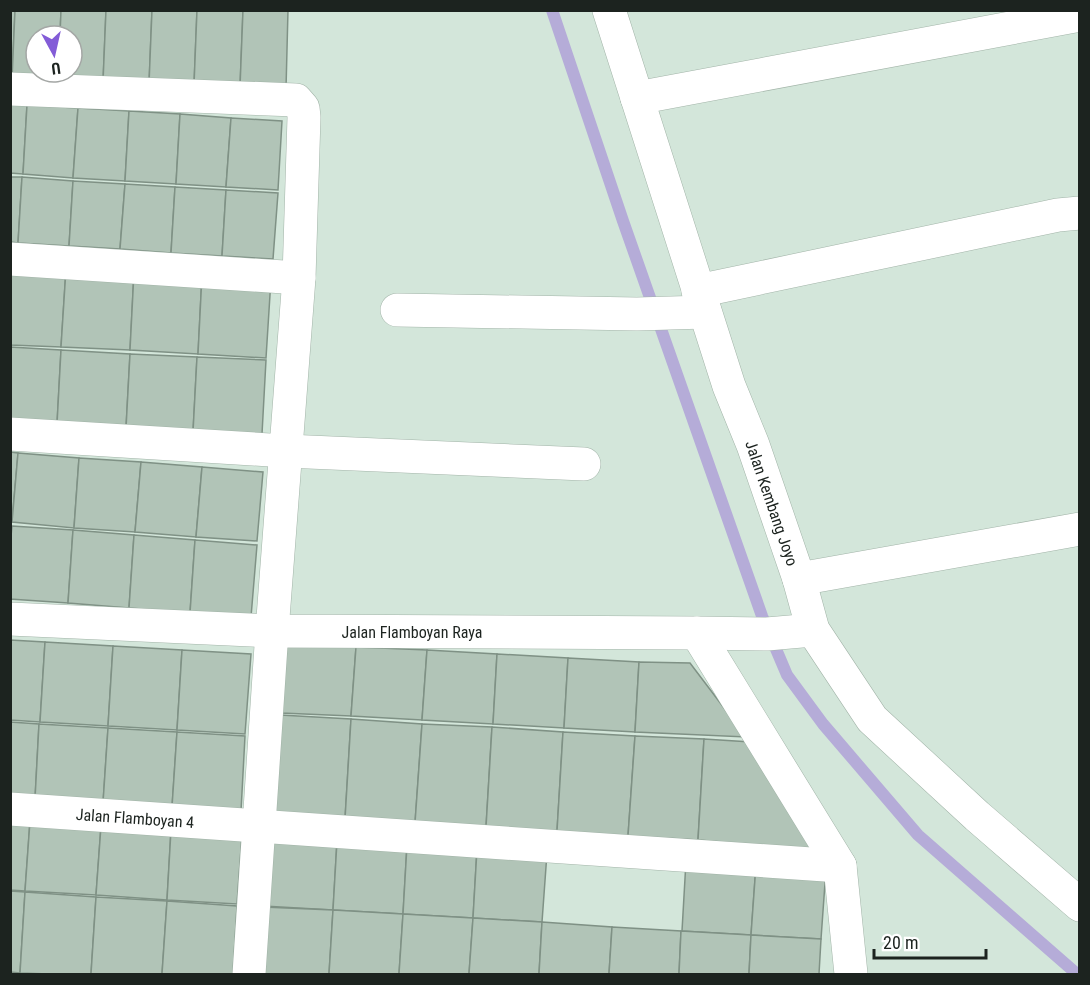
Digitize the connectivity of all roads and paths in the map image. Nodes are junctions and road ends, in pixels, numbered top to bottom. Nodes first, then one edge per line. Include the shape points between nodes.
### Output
1 (609, 10) edge
2 (1080, 15) edge
3 (10, 89) edge
4 (637, 98) junction
5 (1080, 213) edge
6 (10, 259) edge
7 (299, 278) junction
8 (702, 301) junction
9 (397, 310) dead end
10 (10, 434) edge
11 (286, 451) junction
12 (584, 464) dead end
13 (1080, 529) edge
14 (799, 579) junction
15 (10, 619) edge
16 (813, 630) junction
17 (272, 631) junction
18 (697, 633) junction
19 (10, 809) edge
20 (260, 827) junction
21 (840, 866) junction
22 (1080, 905) edge
23 (249, 975) edge
24 (851, 975) edge

1 - 4 street, Jalan Kembang Joyo
2 - 4 street
3 - 7 street via 296,100 304,117
4 - 8 street, Jalan Kembang Joyo
5 - 8 street via 1058,215
6 - 7 street
7 - 11 street
8 - 9 street via 637,314
8 - 14 street, Jalan Kembang Joyo
10 - 11 street
11 - 12 street
11 - 17 street
13 - 14 street
14 - 16 street, Jalan Kembang Joyo
15 - 17 street, Jalan Flamboyan Raya
16 - 18 street, Jalan Flamboyan Raya
16 - 22 street, Jalan Kembang Joyo via 872,719
17 - 18 street, Jalan Flamboyan Raya
17 - 20 street
18 - 21 street
19 - 20 street, Jalan Flamboyan 4
20 - 21 street, Jalan Flamboyan 4
20 - 23 street
21 - 24 street

